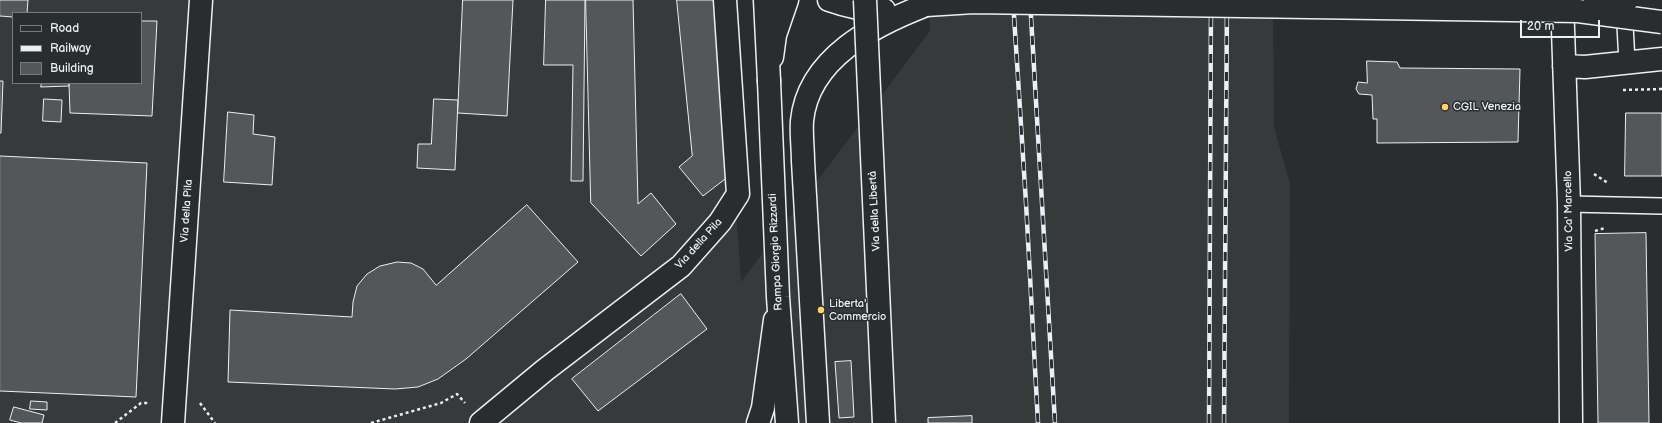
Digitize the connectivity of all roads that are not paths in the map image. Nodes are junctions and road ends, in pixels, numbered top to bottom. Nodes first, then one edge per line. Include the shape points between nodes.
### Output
1 (201, 0) edge
2 (725, 0) edge
3 (765, 0) edge
4 (787, 0) edge
5 (829, 0) edge
6 (865, 0) edge
7 (1626, 0) edge
8 (926, 5) junction
9 (1570, 5) edge
10 (1662, 22) edge
11 (1662, 59) edge
12 (1627, 62) junction
13 (1564, 66) junction
14 (768, 81) junction
15 (1569, 204) junction
16 (1662, 206) edge
17 (778, 297) junction
18 (475, 415) edge
19 (173, 423) edge
20 (758, 423) edge
21 (787, 423) edge
22 (818, 423) edge
23 (884, 423) edge
24 (1571, 423) edge

1 - 19 main road, Via della Pila
2 - 18 main road, Via della Pila via 738,194 720,222 681,266 545,370
3 - 14 main road, Rampa Giorgio Rizzardi
4 - 14 main road, Rampa Giorgio Rizzardi via 775,35
5 - 8 main road via 876,10
6 - 23 main road, Via della Libertà, bridge
7 - 9 main road, bridge
7 - 12 lane
8 - 9 main road, bridge via 974,2
8 - 22 main road, bridge via 884,22 832,60 818,75 805,107 802,121 803,161
9 - 10 main road, bridge
9 - 13 main road, Via Ca' Marcello
11 - 12 main road
12 - 13 main road via 1585,67
13 - 15 main road, Via Ca' Marcello
14 - 17 main road, Rampa Giorgio Rizzardi
15 - 16 lane
15 - 24 main road, Via Ca' Marcello
17 - 20 main road via 763,408
17 - 21 main road, Rampa Giorgio Rizzardi

